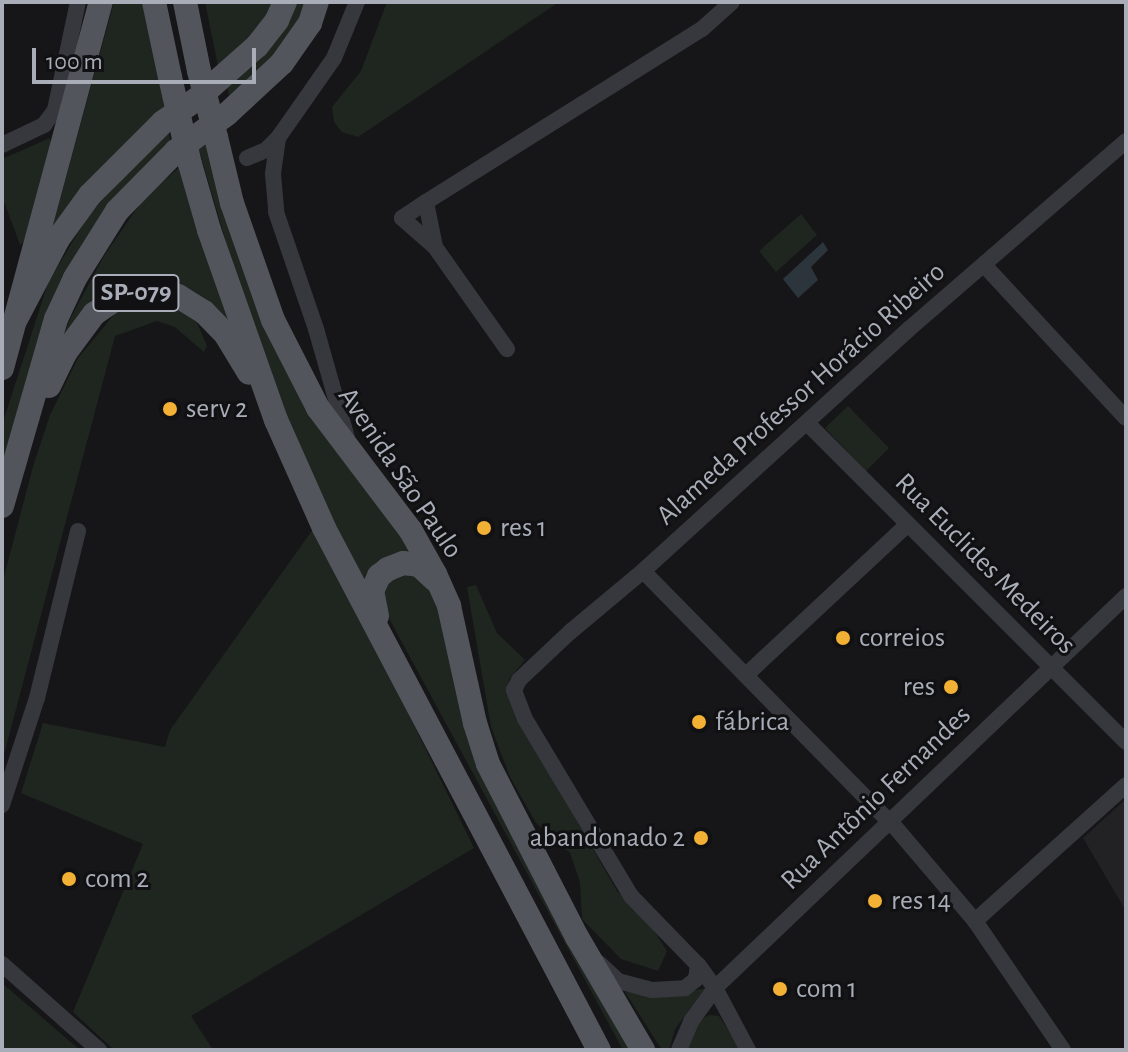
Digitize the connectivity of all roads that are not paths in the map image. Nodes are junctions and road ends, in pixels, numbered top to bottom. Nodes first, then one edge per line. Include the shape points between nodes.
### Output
1 (78, 2) edge
2 (101, 2) edge
3 (154, 2) edge
4 (185, 2) edge
5 (285, 2) edge
6 (317, 2) edge
7 (357, 2) edge
8 (732, 2) edge
9 (212, 138) junction
10 (278, 138) junction
11 (1126, 141) edge
12 (2, 145) edge
13 (247, 158) junction
14 (273, 174) junction
15 (426, 202) junction
16 (435, 247) junction
17 (985, 266) junction
18 (15, 321) junction
19 (507, 349) dead end
20 (2, 368) edge
21 (1126, 418) edge
22 (276, 420) junction
23 (807, 423) junction
24 (17, 449) junction
25 (360, 465) junction
26 (2, 506) edge
27 (908, 524) junction
28 (78, 531) dead end
29 (643, 571) junction
30 (1126, 596) edge
31 (449, 606) junction
32 (1051, 666) junction
33 (399, 668) junction
34 (746, 675) junction
35 (1126, 742) edge
36 (1126, 785) edge
37 (4, 788) edge
38 (2, 805) edge
39 (890, 821) junction
40 (975, 921) junction
41 (577, 937) junction
42 (2, 964) edge
43 (698, 965) junction
44 (715, 988) junction
45 (99, 1050) edge
46 (599, 1050) edge
47 (643, 1050) edge
48 (679, 1050) edge
49 (748, 1050) edge
50 (1063, 1050) edge

1 - 12 street via 55,110 44,125
2 - 18 main road
3 - 22 main road, bridge via 209,230
4 - 9 main road, Avenida São Paulo, bridge
5 - 18 main road via 257,46 171,116 90,195 58,239
6 - 9 main road, SP-079 via 310,23 282,63
7 - 10 street via 334,58
8 - 15 street via 702,29
9 - 13 street
9 - 24 main road, SP-079 via 176,151 117,211 56,319
9 - 25 main road, Avenida São Paulo via 273,320 318,408
10 - 13 street
10 - 14 street
11 - 17 street, Alameda Professor Horácio Ribeiro
13 - 14 street
14 - 25 street via 281,231
15 - 16 street
15 - 16 street via 402,218
16 - 19 street
17 - 21 street
17 - 23 street, Alameda Professor Horácio Ribeiro
18 - 20 main road
22 - 24 main road, SP-079 via 226,335 204,312 178,296 151,290 121,295 94,314 65,353
22 - 33 main road via 324,528
23 - 27 street, Rua Euclides Medeiros
23 - 29 street, Alameda Professor Horácio Ribeiro
24 - 26 main road, SP-079
25 - 31 main road, Avenida São Paulo via 411,531
27 - 32 street, Rua Euclides Medeiros
27 - 34 street
28 - 37 street via 37,698
29 - 34 street
29 - 43 street, Alameda Professor Horácio Ribeiro via 570,632 514,690 525,719 631,896
30 - 32 street, Rua Antônio Fernandes
31 - 33 main road via 432,575 419,565 403,563 379,576 373,603
31 - 41 main road, Avenida São Paulo via 488,764
32 - 35 street, Rua Euclides Medeiros
32 - 39 street, Rua Antônio Fernandes
33 - 46 main road
34 - 39 street
36 - 40 street
37 - 38 street
39 - 40 street
39 - 44 street, Rua Antônio Fernandes
40 - 50 street
41 - 43 street via 606,972 636,987 685,988 696,979
41 - 47 main road, Avenida São Paulo
42 - 45 street
43 - 44 street
44 - 48 street, Rua Antônio Fernandes
44 - 49 street

